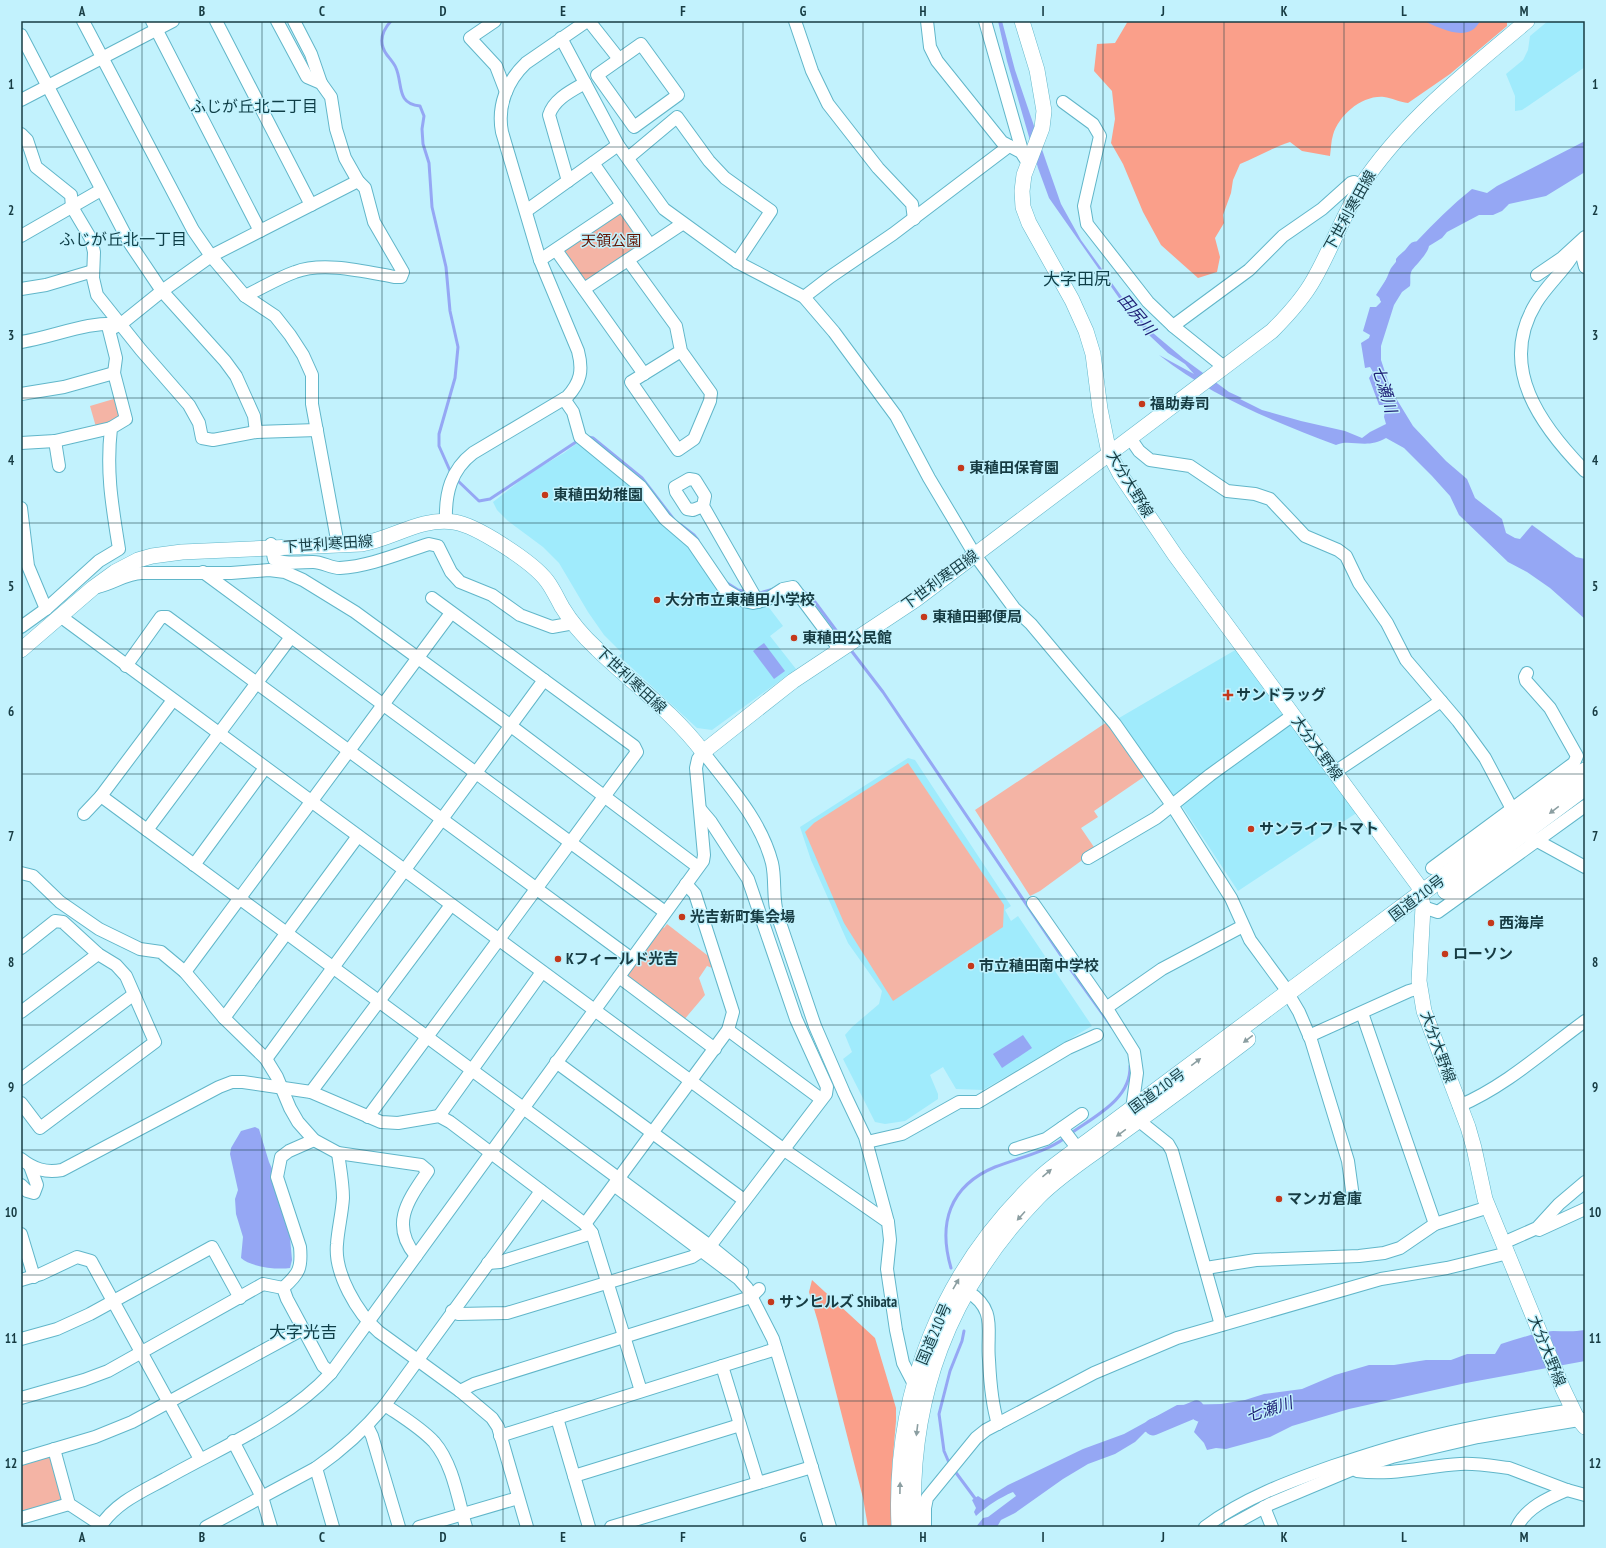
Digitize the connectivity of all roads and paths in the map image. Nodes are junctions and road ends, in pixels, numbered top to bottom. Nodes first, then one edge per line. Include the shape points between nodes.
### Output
1 (83, 21) edge
2 (173, 21) edge
3 (216, 21) edge
4 (278, 21) edge
5 (294, 21) edge
6 (495, 21) edge
7 (588, 21) edge
8 (795, 21) edge
9 (927, 21) edge
10 (985, 21) edge
11 (1022, 21) edge
12 (1527, 21) edge
13 (154, 25) edge
14 (21, 35) edge
15 (561, 38) junction
16 (102, 58) junction
17 (619, 59) junction
18 (321, 83) junction
19 (585, 83) junction
20 (48, 86) junction
21 (506, 92) junction
22 (21, 100) edge
23 (1063, 102) dead end
24 (21, 134) edge
25 (618, 145) junction
26 (1009, 146) junction
27 (628, 158) junction
28 (1027, 158) junction
29 (593, 163) junction
30 (358, 181) junction
31 (568, 181) junction
32 (1361, 187) junction
33 (101, 190) junction
34 (312, 205) junction
35 (622, 205) junction
36 (72, 207) junction
37 (526, 211) junction
38 (914, 219) junction
39 (682, 224) junction
40 (260, 231) junction
41 (21, 236) edge
42 (1582, 240) edge
43 (650, 245) junction
44 (556, 250) junction
45 (211, 256) junction
46 (540, 260) junction
47 (628, 260) junction
48 (737, 262) junction
49 (1585, 264) edge
50 (93, 271) junction
51 (1537, 275) dead end
52 (21, 289) edge
53 (584, 289) junction
54 (162, 291) junction
55 (245, 296) junction
56 (804, 297) junction
57 (121, 324) junction
58 (1173, 326) junction
59 (21, 342) edge
60 (681, 351) junction
61 (1220, 370) junction
62 (114, 373) junction
63 (644, 374) junction
64 (21, 394) edge
65 (564, 399) junction
66 (111, 428) junction
67 (317, 430) junction
68 (256, 432) junction
69 (1130, 438) junction
70 (55, 441) junction
71 (21, 443) edge
72 (1109, 453) junction
73 (59, 466) dead end
74 (1585, 471) edge
75 (703, 506) dead end
76 (21, 508) edge
77 (446, 521) junction
78 (338, 545) junction
79 (271, 546) junction
80 (975, 555) junction
81 (203, 572) junction
82 (93, 588) junction
83 (432, 598) dead end
84 (758, 602) junction
85 (46, 609) junction
86 (451, 613) junction
87 (60, 616) junction
88 (574, 623) junction
89 (21, 627) edge
90 (291, 636) junction
91 (21, 650) edge
92 (840, 650) junction
93 (418, 658) junction
94 (126, 666) junction
95 (1527, 672) dead end
96 (544, 680) junction
97 (257, 683) junction
98 (173, 700) junction
99 (1441, 702) junction
100 (383, 705) junction
101 (1293, 716) junction
102 (511, 726) junction
103 (219, 734) junction
104 (349, 751) junction
105 (703, 752) junction
106 (265, 768) junction
107 (1585, 771) edge
108 (1335, 772) junction
109 (476, 773) junction
110 (1585, 787) edge
111 (101, 796) junction
112 (604, 796) junction
113 (311, 802) junction
114 (1172, 805) junction
115 (1585, 806) edge
116 (700, 808) junction
117 (84, 814) dead end
118 (442, 819) junction
119 (1524, 825) junction
120 (148, 830) junction
121 (358, 836) junction
122 (570, 842) junction
123 (1088, 858) dead end
124 (194, 865) junction
125 (698, 867) junction
126 (1585, 867) edge
127 (1432, 868) dead end
128 (405, 870) junction
129 (21, 873) edge
130 (686, 884) junction
131 (536, 889) junction
132 (240, 898) junction
133 (1422, 901) junction
134 (1033, 903) dead end
135 (451, 904) junction
136 (665, 912) junction
137 (1243, 926) junction
138 (287, 934) junction
139 (499, 940) junction
140 (21, 948) edge
141 (98, 954) junction
142 (632, 959) junction
143 (333, 968) junction
144 (185, 972) junction
145 (542, 972) junction
146 (618, 977) junction
147 (1420, 988) junction
148 (133, 995) junction
149 (1292, 998) junction
150 (379, 1002) junction
151 (1106, 1008) junction
152 (594, 1010) junction
153 (21, 1012) edge
154 (1362, 1014) junction
155 (224, 1018) junction
156 (1585, 1021) edge
157 (728, 1030) junction
158 (1097, 1035) dead end
159 (1309, 1036) junction
160 (427, 1037) junction
161 (715, 1049) junction
162 (266, 1059) junction
163 (556, 1062) junction
164 (472, 1070) junction
165 (21, 1078) edge
166 (690, 1081) junction
167 (282, 1088) junction
168 (311, 1092) junction
169 (821, 1099) junction
170 (21, 1103) edge
171 (1460, 1106) junction
172 (523, 1108) junction
173 (1082, 1114) dead end
174 (1135, 1115) junction
175 (439, 1116) junction
176 (368, 1117) junction
177 (653, 1132) junction
178 (1069, 1138) junction
179 (314, 1140) junction
180 (867, 1142) junction
181 (783, 1149) junction
182 (1015, 1149) dead end
183 (338, 1153) junction
184 (490, 1154) junction
185 (26, 1163) edge
186 (616, 1182) junction
187 (1585, 1182) edge
188 (21, 1185) edge
189 (541, 1191) junction
190 (1353, 1197) dead end
191 (744, 1200) junction
192 (1489, 1207) junction
193 (1585, 1209) edge
194 (888, 1222) junction
195 (1436, 1224) junction
196 (589, 1228) junction
197 (21, 1234) edge
198 (1526, 1234) junction
199 (706, 1248) junction
200 (1506, 1248) junction
201 (416, 1256) junction
202 (488, 1263) junction
203 (1206, 1268) junction
204 (742, 1272) dead end
205 (34, 1276) junction
206 (21, 1280) edge
207 (608, 1284) junction
208 (283, 1288) junction
209 (967, 1291) junction
210 (755, 1293) junction
211 (240, 1298) junction
212 (113, 1301) junction
213 (452, 1310) junction
214 (368, 1323) junction
215 (1221, 1325) junction
216 (303, 1329) junction
217 (625, 1338) junction
218 (21, 1339) edge
219 (776, 1349) junction
220 (142, 1352) junction
221 (416, 1360) junction
222 (722, 1366) junction
223 (331, 1373) junction
224 (914, 1384) junction
225 (460, 1391) junction
226 (641, 1391) junction
227 (21, 1398) edge
228 (923, 1399) junction
229 (170, 1402) junction
230 (385, 1405) junction
231 (557, 1418) junction
232 (1581, 1419) edge
233 (998, 1424) junction
234 (740, 1425) junction
235 (367, 1426) junction
236 (500, 1436) junction
237 (233, 1441) junction
238 (54, 1449) junction
239 (21, 1459) edge
240 (200, 1459) junction
241 (812, 1467) junction
242 (316, 1468) junction
243 (1351, 1470) junction
244 (574, 1476) junction
245 (758, 1483) junction
246 (1567, 1490) junction
247 (1585, 1495) edge
248 (262, 1497) junction
249 (518, 1498) junction
250 (69, 1504) junction
251 (1264, 1507) junction
252 (462, 1514) junction
253 (21, 1518) edge
254 (648, 1522) edge
255 (101, 1526) edge
256 (826, 1526) edge
257 (206, 1527) edge
258 (271, 1527) edge
259 (333, 1527) edge
260 (399, 1527) edge
261 (419, 1527) edge
262 (466, 1527) edge
263 (527, 1527) edge
264 (589, 1527) edge
265 (611, 1527) edge
266 (900, 1527) edge
267 (913, 1527) edge
268 (925, 1527) edge
269 (1205, 1527) edge
270 (1228, 1527) edge
271 (1272, 1527) edge
272 (1517, 1527) edge

1 - 16 street
2 - 13 street
3 - 34 street
4 - 18 street via 307,77
5 - 18 street via 311,54
6 - 21 street via 470,38 496,66
7 - 15 street
7 - 17 street
8 - 38 street via 812,71 828,104 878,168 912,204
9 - 26 street via 930,47 937,61 1002,142
10 - 28 street
11 - 28 main road, 大分大野線 via 1044,100 1040,135
12 - 32 main road, 下世利寒田線 via 1464,74 1420,116 1391,147
13 - 16 street
13 - 40 street
14 - 20 street
15 - 19 street
15 - 21 street via 526,62
16 - 20 street
16 - 45 street via 181,210
17 - 17 street via 641,44 678,95 634,127 597,75
18 - 30 street via 330,97 345,158
19 - 25 street
19 - 31 street via 552,106 549,116
20 - 22 street
20 - 33 street
21 - 37 street via 501,110 501,124
23 - 58 street via 1093,124 1100,136 1084,206 1087,224 1136,288
24 - 36 street via 27,140 36,167 70,193
25 - 27 street
25 - 29 street
26 - 28 street
26 - 38 street
27 - 39 street via 658,203
27 - 48 street via 676,117 708,161 725,178 771,211
28 - 72 main road, 大分大野線 via 1022,186 1023,207 1086,330
29 - 31 street
29 - 35 street
30 - 34 street
30 - 55 street via 365,188 374,222 403,272 402,277 353,269 310,268 296,271
31 - 37 street
32 - 58 street via 1354,182 1351,183 1322,210 1283,236 1249,270
32 - 61 main road, 下世利寒田線 via 1318,272 1300,300 1268,334
33 - 36 street
33 - 54 street via 129,242
34 - 40 street
35 - 43 street
35 - 44 street
36 - 41 street
36 - 50 street via 91,239 94,252
37 - 46 street
38 - 56 street
39 - 43 street
39 - 48 street
40 - 45 street
42 - 49 street
42 - 51 street
42 - 74 street via 1531,313 1524,337 1522,363 1527,388 1541,419 1556,440
43 - 47 street
44 - 46 street
44 - 53 street
45 - 54 street
45 - 55 street
46 - 65 street via 581,362 578,385
47 - 53 street
47 - 60 street via 676,326
48 - 56 street
50 - 52 street via 46,285
50 - 57 street via 97,295
53 - 63 street
54 - 57 street
54 - 68 street via 236,376 254,416
55 - 67 street via 275,316 303,355 312,375 312,404
56 - 80 street via 834,332 896,416
57 - 59 street via 104,322
57 - 62 street via 109,330 116,358
57 - 68 street via 189,405 199,422 202,438 213,440
58 - 61 street
60 - 63 street
60 - 63 street via 711,393 694,439 678,450 631,382
61 - 69 main road, 下世利寒田線
62 - 64 street via 64,387
62 - 66 street via 126,419
65 - 77 street via 473,453 461,463 448,489
65 - 84 street via 573,412 580,437 641,487 664,519 693,543 722,587 744,601
66 - 70 street
66 - 85 street via 108,480 120,549 99,562
67 - 68 street
67 - 78 street
69 - 72 main road, 下世利寒田線
69 - 99 street via 1139,451 1150,460 1190,466 1227,491 1265,497 1305,536 1342,553 1406,660
70 - 71 street
70 - 73 street
72 - 80 main road, 下世利寒田線
72 - 101 main road, 大分大野線 via 1120,474 1175,555
75 - 84 street
76 - 85 street via 27,561
77 - 78 main road, 下世利寒田線 via 419,524 372,542
77 - 88 main road, 下世利寒田線 via 462,523 477,529 536,569 548,581
78 - 79 main road, 下世利寒田線
79 - 82 main road, 下世利寒田線 via 152,556 125,567
79 - 88 street via 274,559 280,562 316,562 339,568 369,563 434,544 440,548 451,572 464,585 485,592 514,612 547,626 557,627
80 - 92 main road, 下世利寒田線 via 915,600
80 - 114 street via 1014,608 1031,624 1115,724
81 - 82 street via 135,573
81 - 90 street
81 - 93 street via 269,570 290,574 355,612
82 - 87 main road, 下世利寒田線
83 - 86 street
84 - 92 street via 783,589 793,587
85 - 89 street
86 - 93 street
86 - 96 street
87 - 91 main road, 下世利寒田線
87 - 94 street
88 - 105 main road, 下世利寒田線 via 596,649 680,726
90 - 97 street
90 - 100 street
92 - 105 main road, 下世利寒田線 via 793,681
93 - 100 street
93 - 102 street
94 - 97 street via 161,617 167,617
94 - 98 street
95 - 119 street via 1526,680 1550,708 1577,756
96 - 102 street
96 - 112 street via 634,746 637,752
97 - 103 street
97 - 104 street
98 - 103 street
98 - 111 street
99 - 108 street
99 - 119 street via 1487,762
100 - 104 street
100 - 109 street
101 - 108 main road, 大分大野線
101 - 114 street
102 - 109 street
102 - 112 street
103 - 106 street
103 - 120 street
104 - 113 street
104 - 118 street
105 - 116 street via 696,768
105 - 180 street via 753,819 770,855 775,909 800,985 836,1077
106 - 113 street
106 - 124 street
107 - 119 highway, 国道210号
108 - 133 main road, 大分大野線 via 1413,878
109 - 118 street
109 - 122 street
110 -> 119 highway, 国道210号
111 - 117 street
111 - 120 street
112 - 122 street
112 - 125 street
113 - 121 street
113 - 132 street
114 - 123 street via 1156,818
114 - 137 street via 1231,898
115 - 119 street
116 - 125 street via 704,855
116 - 169 street via 748,879 796,1019 826,1081 826,1094
118 - 128 street
118 - 131 street
119 - 126 street
119 - 127 street
119 - 133 highway, 国道210号
119 - 133 street via 1438,912
120 - 124 street
121 - 128 street
121 - 138 street
122 - 131 street
122 - 136 street
124 - 132 street
125 - 130 street
128 - 135 street
128 - 143 street
129 - 144 street via 33,876 60,902 99,929 140,949 161,952
130 - 136 street
130 - 157 street via 695,894 733,1012
131 - 139 street
131 - 142 street
132 - 138 street
132 - 144 street
133 - 147 main road, 大分大野線
133 - 149 highway, 国道210号
134 - 151 street
135 - 139 street
135 - 150 street
136 - 142 street
137 - 149 street via 1250,940
137 - 151 street via 1162,969
138 - 143 street
138 - 155 street
139 - 145 street
139 - 160 street
140 - 141 street via 55,922 63,922
141 - 148 street via 116,965 126,976
141 - 153 street
142 - 146 street
143 - 150 street
143 - 162 street
144 - 155 street
145 - 152 street
145 - 164 street
146 - 152 street
146 - 161 street
147 - 154 street
147 - 171 main road, 大分大野線 via 1424,1010
148 - 165 street
148 - 170 street via 155,1042 40,1128
149 - 159 street
149 - 174 highway, 国道210号
150 - 160 street
150 - 168 street
151 - 174 street via 1131,1046 1136,1059
152 - 163 street
152 - 166 street
154 - 159 street
154 - 195 street
155 - 162 street
156 - 171 street via 1500,1083
157 - 161 street
157 - 169 street
158 - 180 street via 1068,1048 978,1102 960,1102 902,1134
159 - 190 street via 1348,1161
160 - 164 street
160 - 176 street
161 - 166 street
162 - 167 street
163 - 172 street
163 - 177 street
164 - 172 street
164 - 175 street
166 - 177 street
166 - 181 street
167 - 168 street
167 - 179 street via 298,1122
167 - 185 street via 232,1082 62,1170 51,1172
168 - 176 street
169 - 181 street
171 - 192 main road, 大分大野線
172 - 184 street
172 - 186 street
173 - 178 street
174 - 178 highway, 国道210号
174 - 203 street via 1170,1147
174 -> 209 highway, 国道210号 via 1039,1195 1008,1230
175 - 176 street via 398,1122 381,1122
175 - 184 street
177 - 186 street
177 - 191 street
178 - 182 street via 1046,1139
224 -> 178 highway, 国道210号 via 939,1318 977,1251 1024,1194 1041,1178
179 - 183 street
179 - 208 street via 288,1151 282,1157 277,1177 300,1247 301,1258 299,1271
180 - 194 street
181 - 191 street
181 - 194 street
183 - 201 street via 421,1165 428,1171 405,1208 402,1224
183 - 214 street via 343,1198 336,1244 337,1260 355,1302
184 - 189 street
184 - 201 street
185 - 188 street via 37,1185 34,1193
186 - 196 street
186 - 199 street
187 - 198 street via 1559,1204 1541,1225
189 - 196 street
189 - 202 street
191 - 199 street
192 - 195 street
192 - 200 main road, 大分大野線
193 - 198 street
194 - 224 street via 888,1269 896,1330 902,1358
195 - 203 street via 1400,1248 1384,1253 1256,1260
196 - 202 street via 500,1262
196 - 207 street
197 - 205 street
198 - 200 street
199 - 204 street
199 - 207 street via 692,1257
199 - 210 street
200 - 215 street via 1447,1268 1381,1279
200 - 232 main road, 大分大野線 via 1563,1389
201 - 214 street
202 - 213 street
203 - 215 street
205 - 206 street
205 - 212 street via 77,1257 91,1261
207 - 213 street via 507,1313 458,1314
207 - 217 street
208 - 211 street via 263,1284
208 - 216 street
209 - 228 highway, 国道210号 via 934,1360
209 - 233 street via 980,1301 988,1317 989,1360
210 - 217 street
210 - 219 street
211 - 212 street via 212,1247
211 - 220 street
212 - 218 street via 57,1329
212 - 220 street
213 - 221 street
214 - 221 street
214 - 223 street
215 - 233 street via 1160,1344 1120,1361
216 - 223 street via 323,1366
216 - 229 street
217 - 225 street via 474,1384
217 - 226 street
219 - 222 street
219 - 241 street
220 - 227 street via 108,1371
220 - 229 street
221 - 225 street
221 - 230 street
222 - 226 street
222 - 234 street
223 - 237 street via 296,1404
224 - 228 street
266 -> 224 highway, 国道210号 via 902,1449
225 - 236 street via 492,1418
226 - 231 street
228 -> 267 highway, 国道210号 via 913,1467
229 - 238 street via 115,1430
229 - 240 street
230 - 235 street
230 - 252 street via 434,1442 448,1463
231 - 236 street
231 - 244 street
232 - 243 street via 1454,1441
232 - 269 street via 1461,1430 1415,1441 1278,1485 1236,1506
233 - 268 street via 976,1438 930,1493 925,1506
234 - 244 street
234 - 245 street
235 - 242 street
235 - 260 street
236 - 249 street
237 - 240 street
237 - 248 street
238 - 239 street
238 - 250 street
240 - 255 street via 112,1511
241 - 245 street
241 - 256 street
242 - 248 street
242 - 259 street
243 - 246 street via 1373,1472 1471,1464 1509,1468
243 - 251 street
244 - 264 street
245 - 254 street
246 - 247 street
246 - 272 street via 1523,1516
248 - 257 street
248 - 258 street
249 - 252 street
249 - 263 street
250 - 253 street
250 - 255 street
251 - 270 street
251 - 271 street
252 - 261 street
252 - 262 street
254 - 265 street

